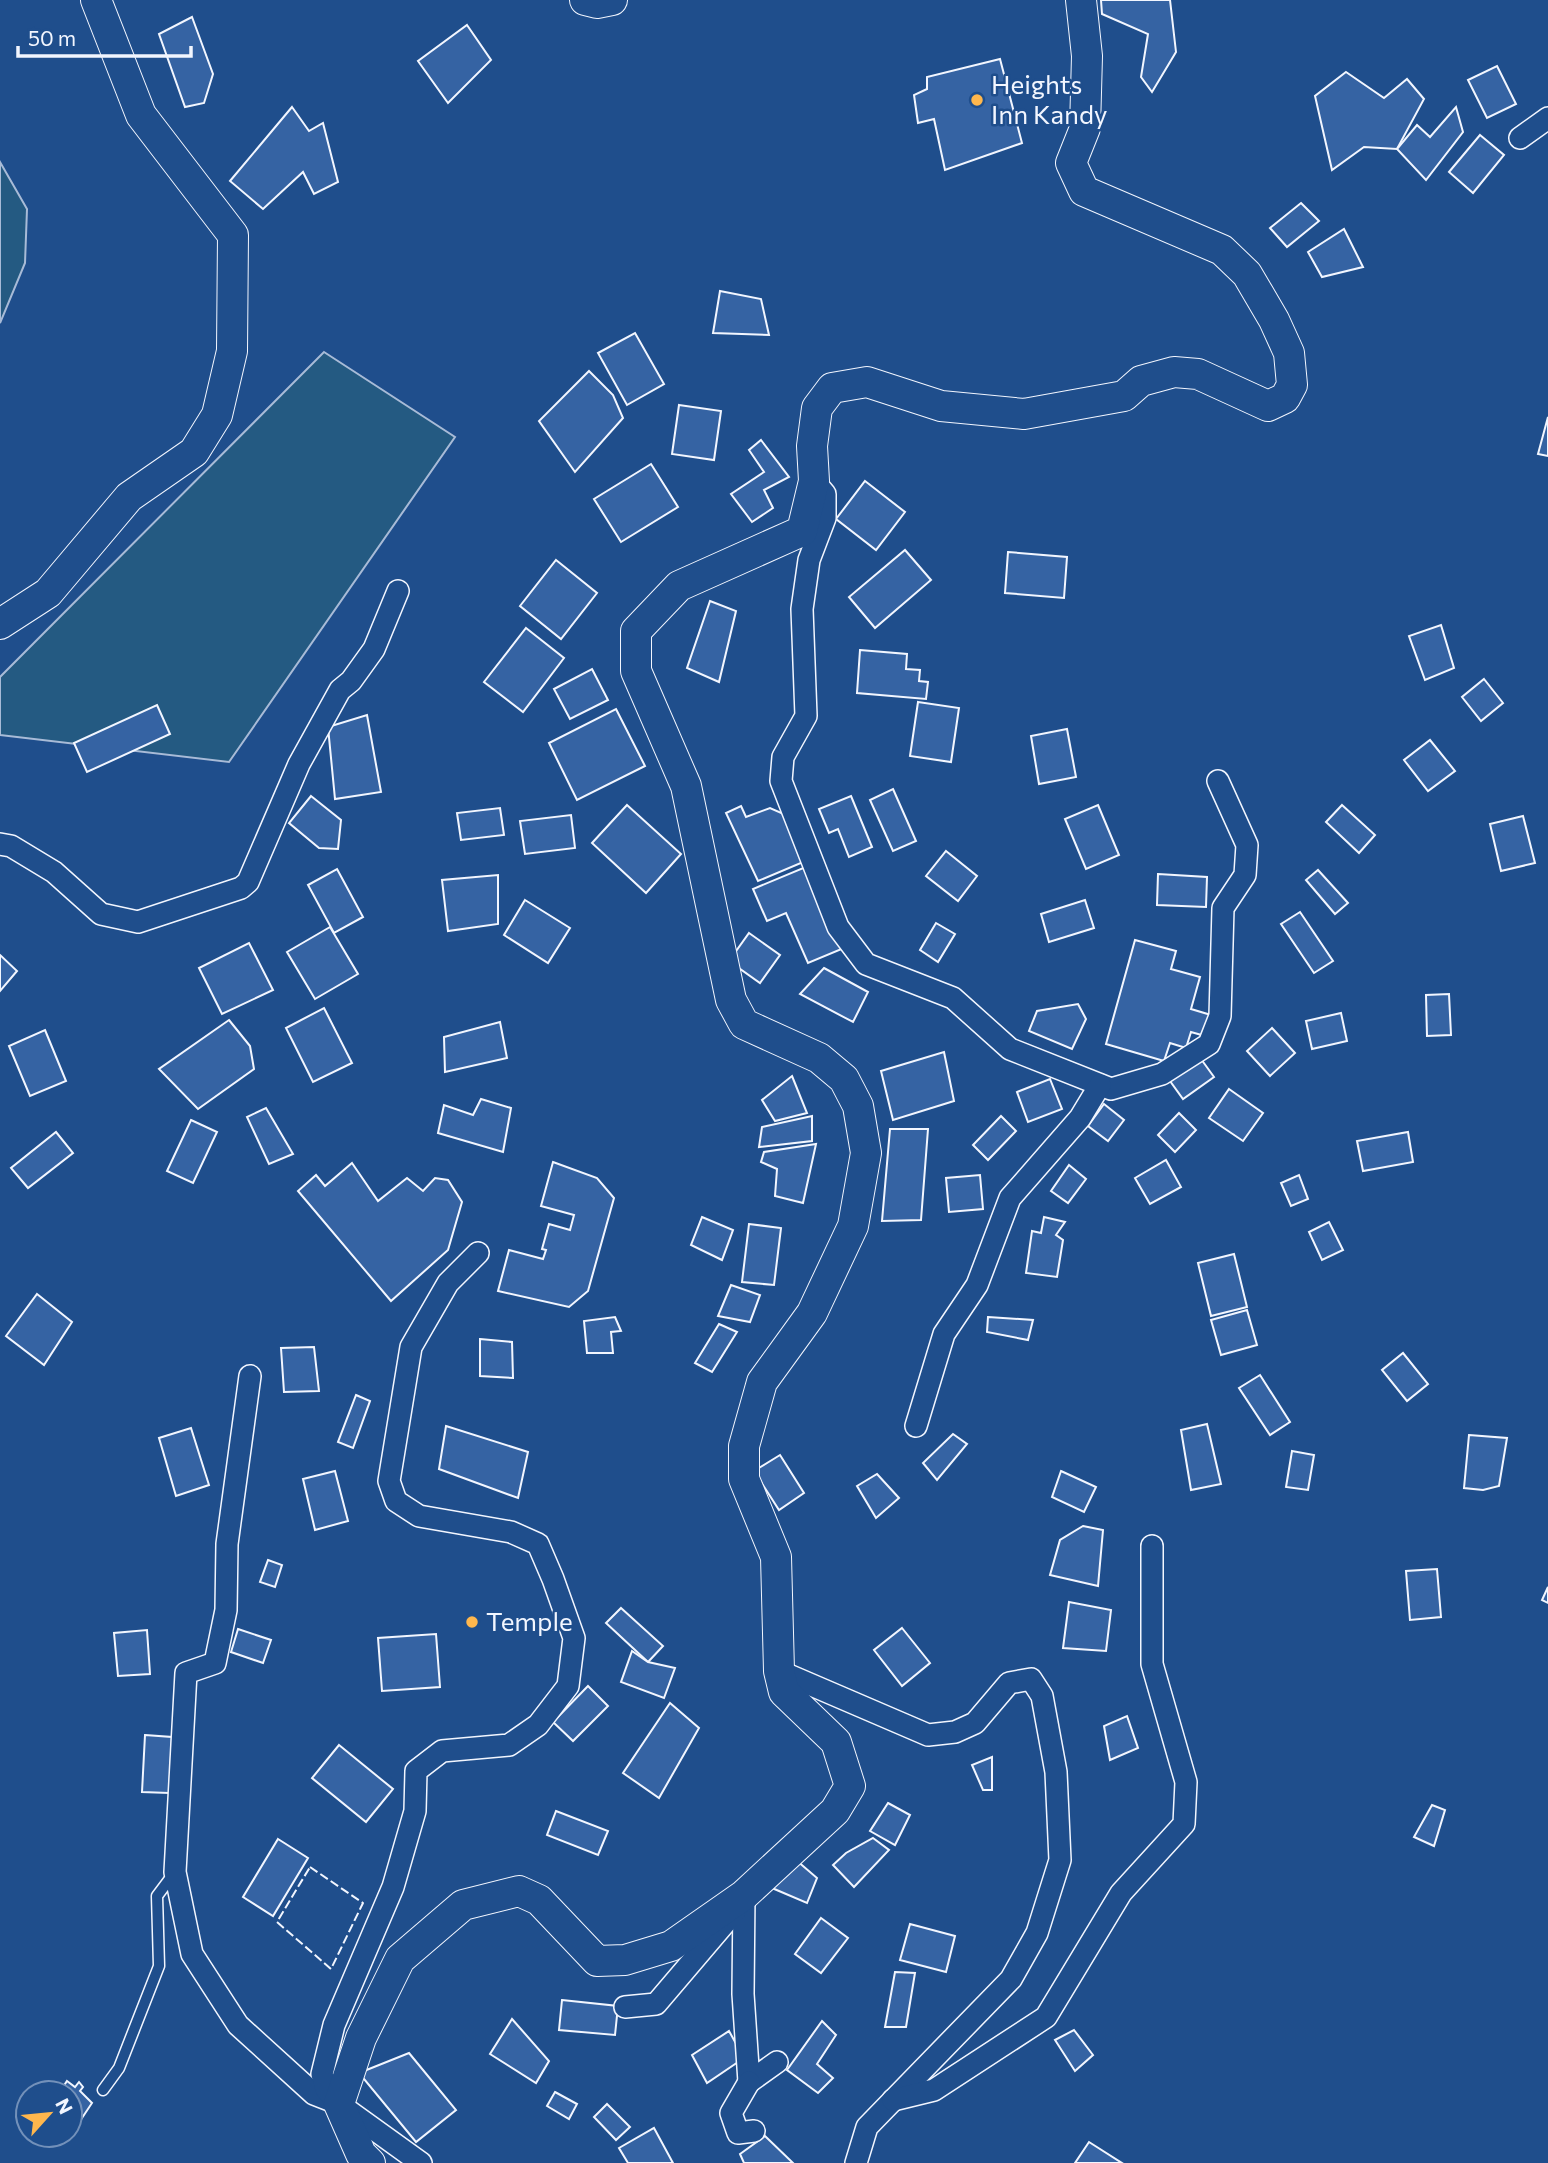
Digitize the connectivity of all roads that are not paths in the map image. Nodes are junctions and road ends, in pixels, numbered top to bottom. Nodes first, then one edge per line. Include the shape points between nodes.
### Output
1 (96, 0) edge
2 (584, 0) edge
3 (612, 0) edge
4 (1081, 0) edge
5 (1548, 118) edge
6 (1520, 138) dead end
7 (814, 481) junction
8 (398, 591) dead end
9 (0, 624) edge
10 (1218, 781) dead end
11 (0, 844) edge
12 (1100, 1085) junction
13 (478, 1253) dead end
14 (250, 1376) dead end
15 (916, 1426) dead end
16 (1152, 1546) dead end
17 (779, 1671) junction
18 (175, 1872) junction
19 (744, 1898) junction
20 (625, 2007) dead end
21 (778, 2062) dead end
22 (748, 2082) junction
23 (103, 2090) dead end
24 (893, 2100) junction
25 (339, 2104) junction
26 (754, 2131) dead end
27 (370, 2163) edge
28 (421, 2163) edge
29 (856, 2163) edge

1 - 9 street via 141,115 233,236 232,351 217,415 194,452 130,497 48,593
2 - 3 street
4 - 7 street via 1087,57 1085,128 1071,163 1084,191 1222,250 1247,274 1289,353 1292,385 1285,398 1268,406 1198,374 1174,372 1141,381 1124,396 1024,414 941,406 867,382 832,388 817,408 811,446
5 - 6 street
7 - 12 street via 825,494 825,518 809,560 802,609 806,716 783,757 781,781 838,927 866,964 953,998 1010,1049
7 - 17 street via 802,531 680,586 636,631 636,671 686,786 731,1000 744,1024 819,1058 844,1079 858,1106 866,1153 853,1226 812,1313 762,1382 744,1446 744,1479 776,1557
8 - 11 street via 374,649 340,690 299,764 248,882 241,888 138,922 101,914 54,872
10 - 12 street via 1247,845 1245,876 1223,908 1220,1016 1209,1044 1162,1074 1111,1089
12 - 15 street via 1080,1118 1010,1198 977,1285 944,1334
13 - 25 street via 448,1283 411,1346 389,1482 396,1501 419,1516 511,1532 538,1544 573,1637 568,1686 538,1725 509,1745 442,1751 416,1770 415,1811 393,1887 334,2025 322,2074
14 - 18 street via 227,1544 226,1610 215,1662 186,1673
16 - 24 street via 1152,1664 1185,1782 1184,1824 1121,1893 1046,2017 934,2090
17 - 19 street via 784,1692 836,1742 850,1786 835,1811
17 - 24 street via 928,1735 955,1732 975,1723 1009,1683 1031,1679 1042,1696 1056,1772 1060,1860 1037,1933 1012,1979
18 - 23 lane via 158,1896 159,1966 119,2068
18 - 25 street via 192,1954 238,2025 314,2094
19 - 20 street via 656,2004
19 - 22 street
19 - 25 street via 671,1946 625,1960 597,1961 538,1899 519,1891 463,1905 400,1959 361,2038
21 - 22 street
22 - 26 street via 731,2113 738,2133
24 - 29 street via 867,2127
25 - 27 street via 361,2154
25 - 28 street

